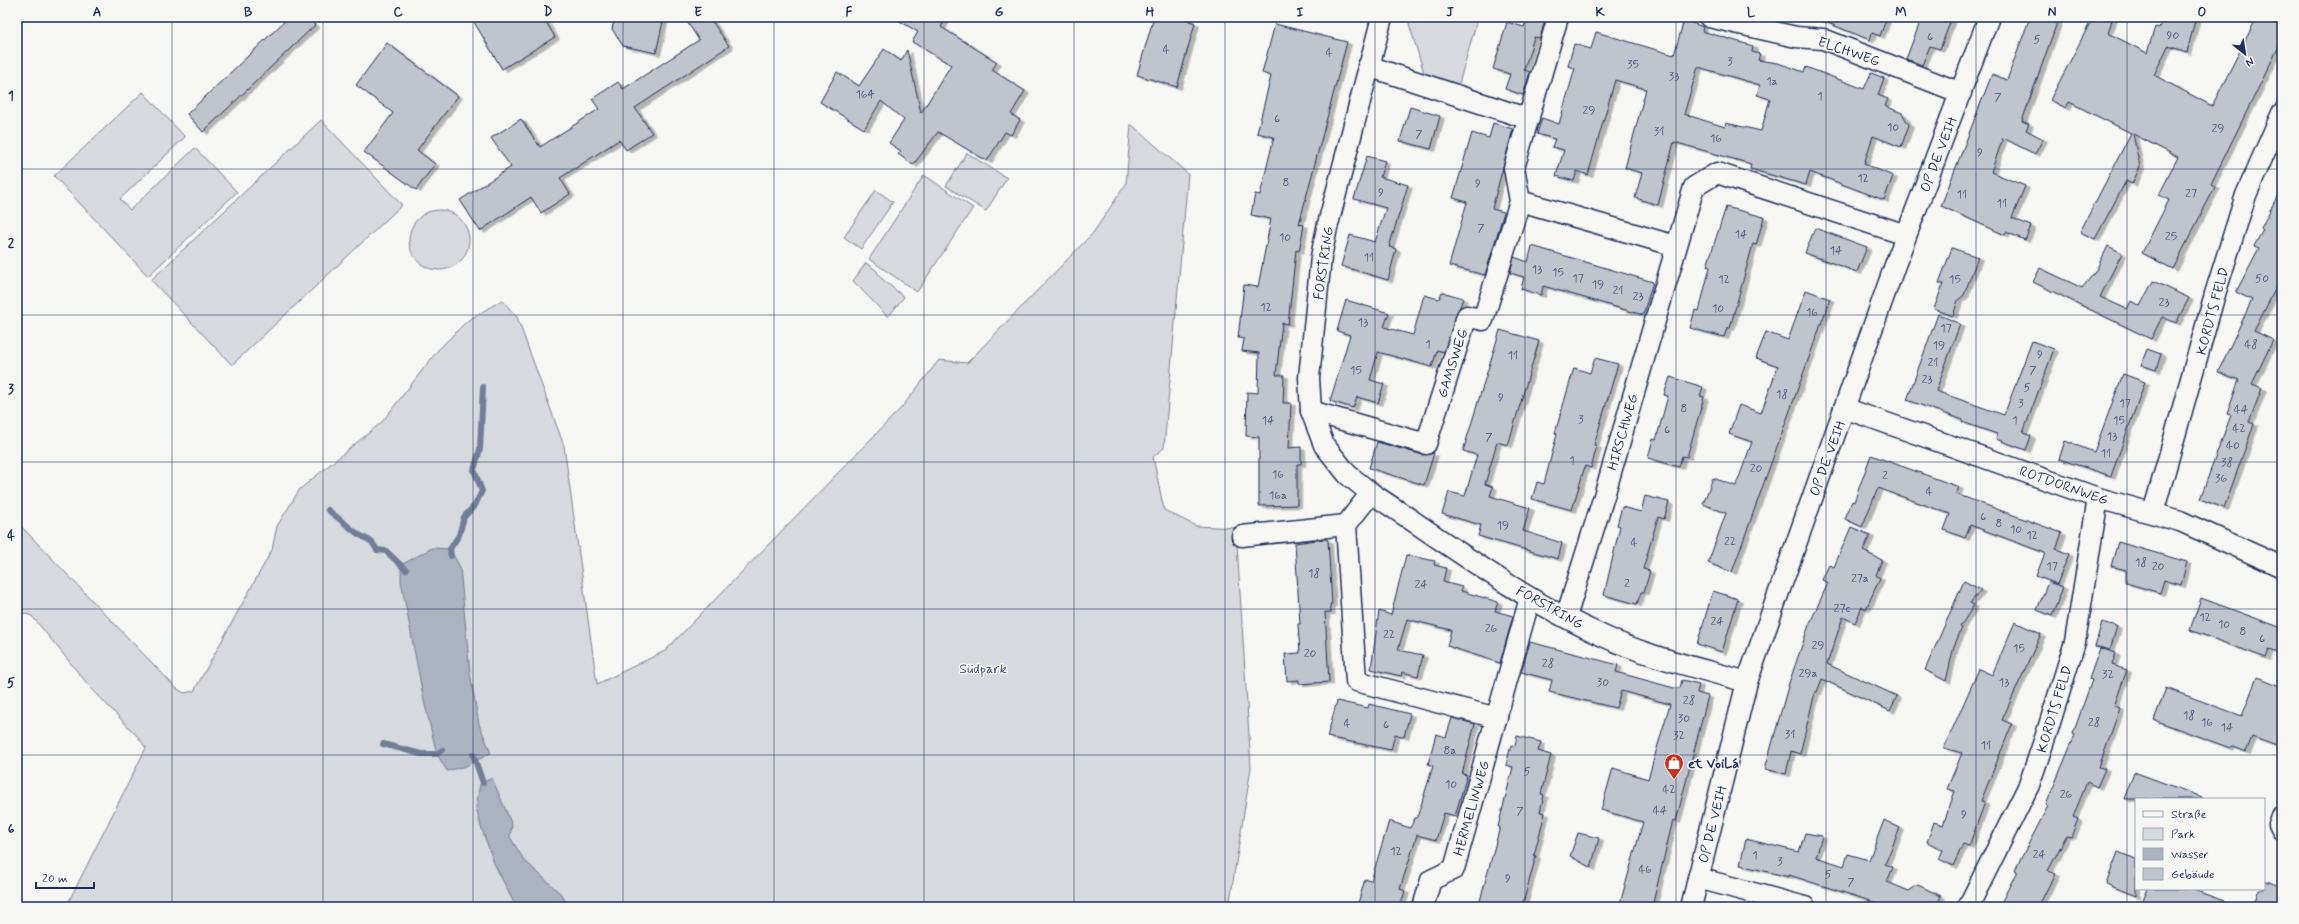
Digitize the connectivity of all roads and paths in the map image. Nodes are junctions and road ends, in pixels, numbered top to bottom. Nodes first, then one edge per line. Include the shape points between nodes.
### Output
1 (1382, 17) edge
2 (1558, 17) edge
3 (1709, 17) edge
4 (1989, 17) edge
5 (1368, 66) junction
6 (1961, 94) junction
7 (2282, 113) edge
8 (1529, 119) junction
9 (1520, 201) junction
10 (1906, 235) junction
11 (1676, 246) junction
12 (1844, 408) junction
13 (1311, 411) junction
14 (1371, 493) junction
15 (2098, 498) junction
16 (2154, 513) junction
17 (1346, 525) junction
18 (1242, 536) dead end
19 (2282, 566) edge
20 (1530, 598) junction
21 (1566, 617) junction
22 (1747, 682) junction
23 (1497, 718) junction
24 (2282, 816) edge
25 (2282, 830) edge
26 (1698, 878) junction
27 (1423, 907) edge
28 (1691, 907) edge
29 (1805, 907) edge
30 (1968, 907) edge

1 - 5 street, FORSTRING
2 - 8 street, GAMSWEG
3 - 6 street, ELCHWEG via 1796,37 1823,39
4 - 6 street, OP DE VEIH
5 - 8 street
5 - 13 street, FORSTRING via 1333,199 1321,257 1309,378
6 - 10 street, OP DE VEIH
7 - 16 street, KORDTS FELD via 2246,195 2215,294
8 - 9 street, GAMSWEG via 1514,168
9 - 11 street
9 - 13 street, GAMSWEG via 1483,320 1467,316 1426,444
10 - 11 street, HIRSCHWEG via 1717,173 1694,187
10 - 12 street, OP DE VEIH
11 - 21 street, HIRSCHWEG via 1604,496
12 - 15 street, ROTDORNWEG
12 - 22 street, OP DE VEIH
13 - 14 street, FORSTRING via 1319,433 1332,456 1348,475
14 - 17 street
14 - 20 street, FORSTRING
15 - 16 street, ROTDORNWEG
15 - 30 street, KORDTS FELD via 2075,642 2047,732 2029,785
16 - 19 street, ROTDORNWEG via 2180,521
17 - 18 street
17 - 23 street via 1356,681
20 - 21 street, FORSTRING
20 - 23 street, HERMELINWEG
21 - 22 street, FORSTRING via 1602,636 1637,649
22 - 26 street, OP DE VEIH
23 - 27 street, HERMELINWEG via 1454,869 1431,880
24 - 25 street via 2279,824
26 - 28 street, OP DE VEIH
26 - 29 street

